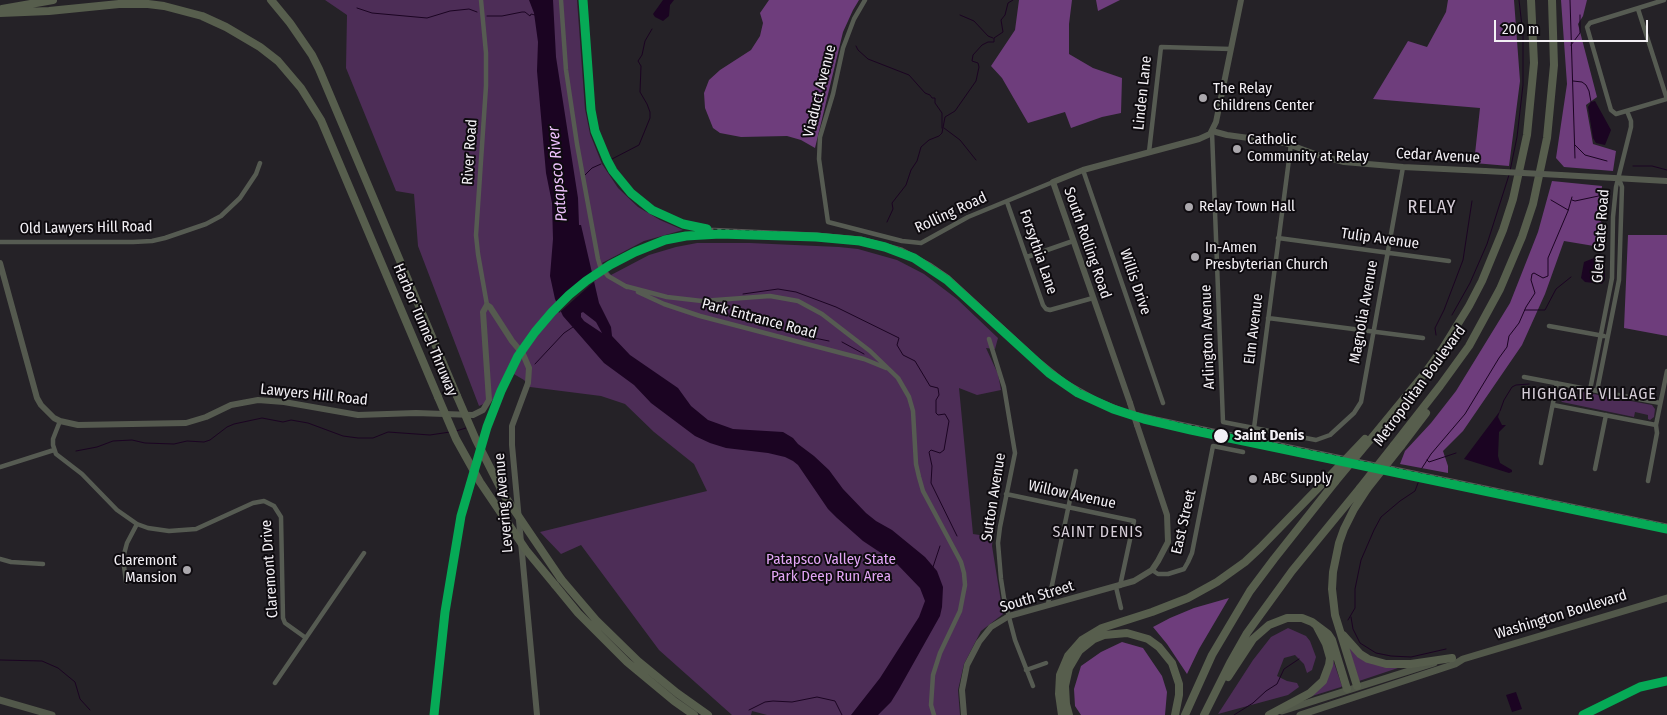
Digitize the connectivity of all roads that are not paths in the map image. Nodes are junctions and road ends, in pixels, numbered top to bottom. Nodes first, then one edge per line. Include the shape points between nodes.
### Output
1 (53, 0) edge
2 (271, 0) edge
3 (481, 0) edge
4 (561, 0) edge
5 (865, 0) edge
6 (1241, 0) edge
7 (1531, 0) edge
8 (1552, 0) edge
9 (1664, 0) edge
10 (1638, 8) junction
11 (0, 12) edge
12 (1231, 50) junction
13 (1628, 111) junction
14 (1212, 131) junction
15 (1291, 144) junction
16 (1149, 152) junction
17 (260, 163) dead end
18 (1403, 167) junction
19 (1083, 170) junction
20 (1619, 178) junction
21 (1667, 181) edge
22 (1053, 182) junction
23 (1007, 202) junction
24 (828, 222) joint
25 (1278, 238) junction
26 (1073, 241) junction
27 (0, 242) edge
28 (1388, 252) junction
29 (1027, 257) junction
30 (1449, 260) dead end
31 (0, 264) edge
32 (626, 286) junction
33 (1093, 298) junction
34 (488, 305) junction
35 (1268, 318) junction
36 (1549, 326) dead end
37 (1374, 332) junction
38 (1601, 336) junction
39 (1608, 337) junction
40 (1423, 338) dead end
41 (989, 339) dead end
42 (889, 369) junction
43 (1667, 371) edge
44 (1524, 377) dead end
45 (1557, 383) junction
46 (1590, 390) junction
47 (1597, 391) junction
48 (1163, 403) dead end
49 (1660, 404) junction
50 (1553, 405) junction
51 (1606, 415) junction
52 (60, 421) junction
53 (1656, 425) junction
54 (1254, 428) junction
55 (1367, 440) junction
56 (54, 450) junction
57 (1244, 452) dead end
58 (1541, 463) dead end
59 (0, 467) edge
60 (1595, 469) dead end
61 (1076, 471) dead end
62 (1648, 481) dead end
63 (1364, 488) junction
64 (1006, 494) junction
65 (1069, 508) junction
66 (137, 524) junction
67 (364, 553) dead end
68 (0, 558) edge
69 (43, 564) dead end
70 (1152, 570) junction
71 (126, 582) dead end
72 (558, 582) junction
73 (1118, 587) junction
74 (1667, 598) edge
75 (1048, 604) junction
76 (1121, 608) dead end
77 (1009, 616) junction
78 (1312, 622) junction
79 (1337, 625) junction
80 (306, 638) junction
81 (1452, 658) junction
82 (1463, 658) junction
83 (1046, 663) dead end
84 (1026, 670) junction
85 (276, 683) dead end
86 (1033, 686) dead end
87 (1356, 686) junction
88 (1347, 690) junction
89 (1359, 696) junction
90 (1350, 699) junction
91 (0, 700) edge
92 (52, 715) edge
93 (536, 715) edge
94 (694, 715) edge
95 (708, 715) edge
96 (934, 715) edge
97 (964, 715) edge
98 (1062, 715) edge
99 (1069, 715) edge
100 (1175, 715) edge
101 (1184, 715) edge
102 (1205, 715) edge
103 (1268, 715) edge
104 (1300, 715) edge

1 - 11 highway
2 - 72 highway, Harbor Tunnel Thruway, bridge via 295,30 319,69 476,440 504,495
3 - 34 street, River Road via 486,93 476,235
4 - 32 street, Park Entrance Road via 566,70 598,259 608,276
5 - 24 street, Viaduct Avenue via 843,48 820,137 819,158
6 - 12 street
7 - 55 highway, Metropolitan Boulevard via 1534,63 1527,135 1513,199 1491,260 1469,306 1438,354
8 - 63 highway, Metropolitan Boulevard, bridge via 1552,101 1542,167 1522,237 1486,316 1455,366
9 - 10 street
10 - 13 street via 1667,99
10 - 13 street via 1590,23 1587,27 1611,110 1616,114
11 - 72 highway, Harbor Tunnel Thruway, bridge via 119,4 164,6 202,16 226,27 278,61 301,88 321,120 456,439 480,482 526,550
12 - 14 street
12 - 16 street, Linden Lane via 1161,48
13 - 20 street via 1631,127
14 - 15 street, Cedar Avenue
14 - 16 street, South Rolling Road via 1199,139
14 - 54 street, Arlington Avenue via 1223,422
15 - 18 street, Cedar Avenue via 1344,162
15 - 25 street, Elm Avenue
16 - 19 street, South Rolling Road
17 - 27 street, Old Lawyers Hill Road via 240,198 221,216 165,238 133,242
18 - 20 street, Cedar Avenue, bridge
18 - 28 street, Magnolia Avenue
19 - 22 street, South Rolling Road
19 - 48 street, Willis Drive
20 - 21 street, Cedar Avenue
20 - 38 street, Glen Gate Road via 1613,217 1612,278
20 - 39 street, Glen Gate Road via 1622,187 1618,280
22 - 23 street, Rolling Road
22 - 26 street, South Rolling Road
23 - 24 street, Rolling Road via 952,224 921,243
23 - 29 street, Forsythia Lane
25 - 28 street, Tulip Avenue
25 - 35 street, Elm Avenue
26 - 29 street
26 - 33 street, South Rolling Road
28 - 30 street, Tulip Avenue
28 - 37 street, Magnolia Avenue
29 - 33 street, Forsythia Lane via 1046,310
31 - 52 street via 37,398 47,413
32 - 42 street, Park Entrance Road via 700,316 864,359
32 - 42 street, Park Entrance Road via 667,297 702,301 770,296 798,301 822,314
33 - 70 street, South Rolling Road, bridge via 1169,524 1168,542
34 - 52 street, Lawyers Hill Road via 483,312 483,330 489,400 483,410 473,415 358,414 258,400 231,405 186,423 78,425
34 - 93 street, Levering Avenue via 523,354 529,368 528,384 512,426 512,445
35 - 37 street
35 - 54 street, Elm Avenue
36 - 38 street
37 - 40 street
37 - 54 street, Magnolia Avenue via 1360,402 1354,413 1330,435 1316,440
38 - 39 street
38 - 46 street, Glen Gate Road
39 - 47 street, Glen Gate Road
41 - 64 street, Sutton Avenue via 1004,387 1014,445 1014,461
42 - 96 street, Park Entrance Road via 904,388 913,411 916,464 923,491 964,573 960,611 933,675
43 - 49 street
44 - 45 street
45 - 46 street
45 - 50 street
46 - 47 street
47 - 49 street
49 - 53 street
50 - 51 street
50 - 58 street
51 - 53 street
51 - 60 street
52 - 56 street via 53,439
53 - 62 street
55 - 98 highway, bridge via 1255,553 1217,582 1188,598 1116,622 1082,640 1068,656 1060,675
55 - 101 highway, Metropolitan Boulevard, bridge via 1250,591 1212,655
56 - 59 street
56 - 66 street, Claremont Drive via 117,510
57 - 70 street, East Street via 1213,446 1189,561 1184,569 1168,574
61 - 65 street
63 - 79 highway via 1335,557 1332,589
63 - 102 highway, Metropolitan Boulevard via 1292,570 1247,633
64 - 65 street, Willow Avenue
64 - 77 street, Sutton Avenue via 998,543
65 - 73 street, Willow Avenue via 1134,521
65 - 75 street
66 - 71 street via 123,558
66 - 80 street, Claremont Drive via 157,530 181,531 205,525 259,501 274,506 281,517 283,618
67 - 80 street
68 - 69 street
70 - 73 street, South Street
72 - 94 highway, Harbor Tunnel Thruway via 578,613 604,640
72 - 95 highway, Harbor Tunnel Thruway via 638,661
73 - 75 street, South Street
73 - 76 street
74 - 82 main road, Washington Boulevard
75 - 77 street, South Street
77 - 84 street, Sutton Avenue
77 - 97 street, South Street via 984,633 973,653 962,690
78 - 88 highway via 1324,629 1332,640
78 - 102 highway via 1287,618 1261,631
78 - 103 highway via 1329,651 1329,665 1323,681 1310,693
79 - 81 highway via 1360,654 1377,662 1411,664
79 - 87 highway
80 - 85 street
81 - 82 main road, Washington Boulevard
81 - 87 main road, Washington Boulevard
82 - 89 main road, Washington Boulevard via 1455,664
83 - 84 street
84 - 86 street, Sutton Avenue
87 - 88 main road, Washington Boulevard
87 - 89 main road
88 - 90 main road
88 - 103 main road, Washington Boulevard
89 - 90 main road, Washington Boulevard
90 - 104 main road, Washington Boulevard
91 - 92 main road
99 - 100 highway via 1065,686 1069,668 1079,651 1094,639 1114,633 1148,639 1159,646 1172,663 1179,684

